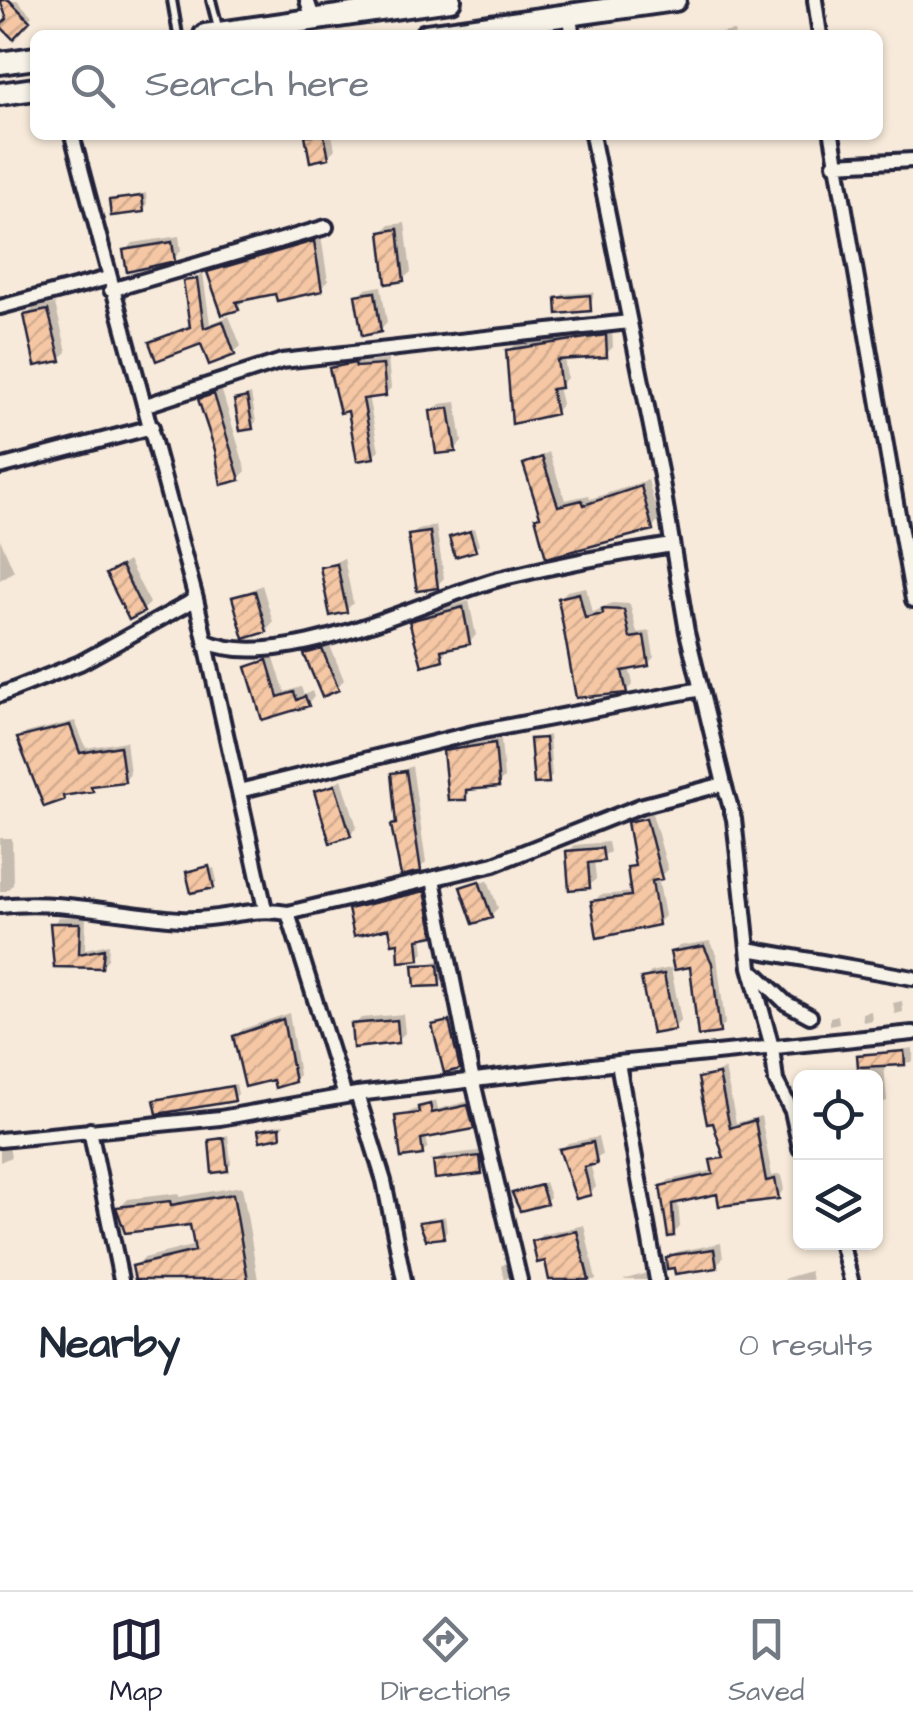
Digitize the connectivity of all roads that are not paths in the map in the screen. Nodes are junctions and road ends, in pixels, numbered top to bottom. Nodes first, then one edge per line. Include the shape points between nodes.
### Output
1 (172, 0) edge
2 (211, 0) edge
3 (450, 0) edge
4 (675, 0) edge
5 (815, 0) edge
6 (310, 9) edge
7 (571, 25) edge
8 (177, 30) edge
9 (213, 30) edge
10 (229, 30) edge
11 (498, 30) edge
12 (819, 30) edge
13 (30, 59) edge
14 (0, 64) edge
15 (30, 90) edge
16 (0, 94) edge
17 (73, 140) edge
18 (593, 140) edge
19 (832, 140) edge
20 (913, 160) edge
21 (834, 164) junction
22 (326, 227) dead end
23 (109, 284) junction
24 (0, 307) edge
25 (628, 322) junction
26 (146, 404) junction
27 (152, 427) junction
28 (0, 467) edge
29 (672, 545) junction
30 (196, 599) junction
31 (913, 600) edge
32 (205, 642) junction
33 (701, 689) junction
34 (0, 695) edge
35 (724, 784) junction
36 (239, 791) junction
37 (433, 878) junction
38 (0, 906) edge
39 (265, 908) junction
40 (288, 913) junction
41 (748, 950) junction
42 (750, 967) junction
43 (913, 978) edge
44 (810, 1016) dead end
45 (913, 1032) edge
46 (772, 1047) junction
47 (618, 1062) junction
48 (473, 1082) junction
49 (351, 1095) junction
50 (793, 1116) edge
51 (90, 1130) junction
52 (0, 1140) edge
53 (843, 1250) edge
54 (121, 1280) edge
55 (404, 1280) edge
56 (520, 1280) edge
57 (657, 1280) edge
58 (851, 1280) edge

1 - 8 lane
2 - 9 lane
3 - 6 highway
4 - 7 highway
5 - 12 street
6 - 10 highway
7 - 11 highway
13 - 14 highway
15 - 16 highway
17 - 23 street
18 - 25 street
19 - 21 street
20 - 21 street
21 - 31 street
22 - 23 street
23 - 24 street
23 - 26 street
25 - 26 street via 282,361
25 - 29 street
26 - 27 street
27 - 28 street
27 - 30 street
29 - 32 street via 496,580 342,632 256,652
29 - 33 street
30 - 32 street
30 - 34 street via 80,663
32 - 36 street
33 - 35 street
33 - 36 street via 489,729
35 - 37 street via 640,806 494,864
35 - 41 street via 734,818
36 - 39 street
37 - 40 street
37 - 48 street
38 - 39 street via 71,906 184,920
39 - 40 street
40 - 49 street
41 - 42 street
41 - 43 street
42 - 44 street via 786,1003
42 - 46 street
45 - 46 street
46 - 47 street
46 - 50 street via 776,1080
47 - 48 street
47 - 57 street
48 - 49 street
48 - 56 street
49 - 51 street via 220,1118
49 - 55 street via 384,1181
51 - 52 street
51 - 54 street
53 - 58 street

